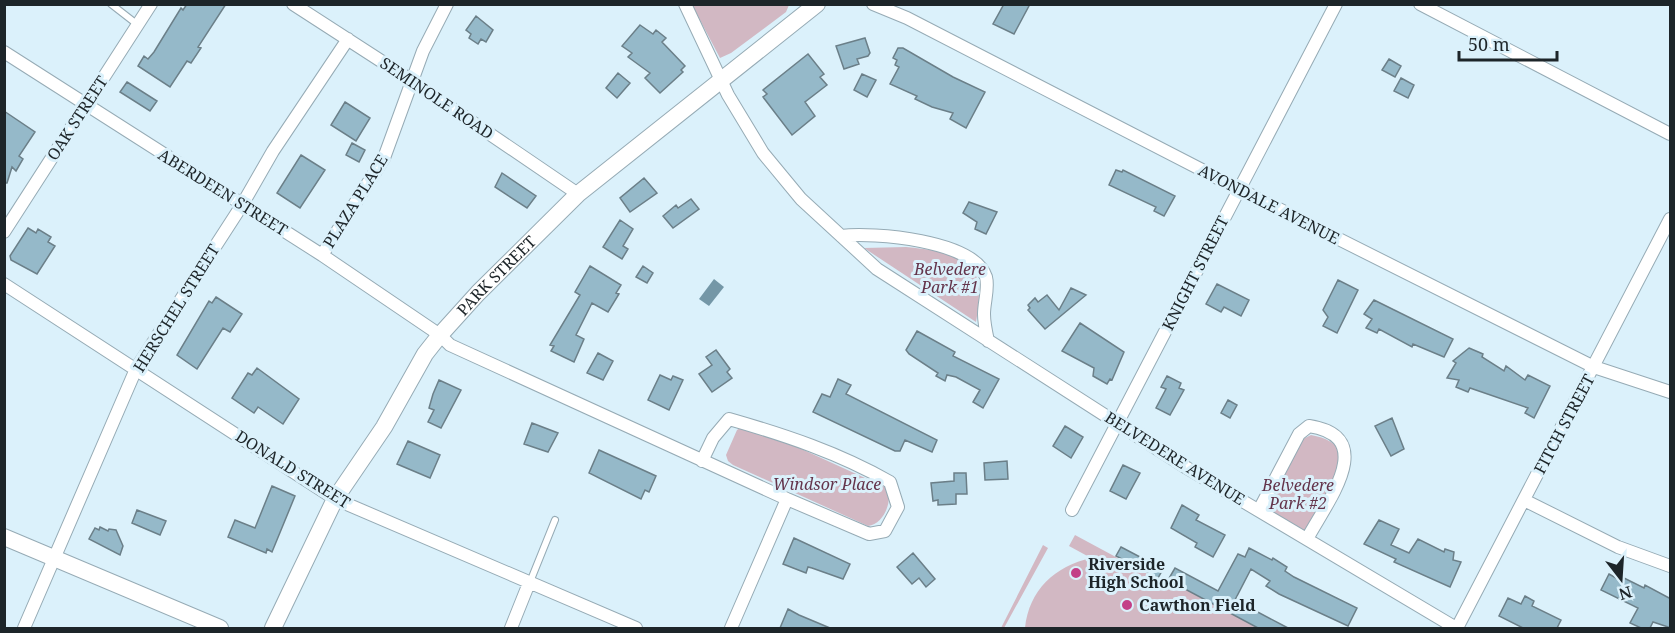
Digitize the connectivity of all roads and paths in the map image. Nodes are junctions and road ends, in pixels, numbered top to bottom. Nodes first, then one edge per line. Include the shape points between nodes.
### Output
1 (111, 4) edge
2 (151, 4) edge
3 (293, 4) edge
4 (447, 4) edge
5 (685, 4) edge
6 (817, 4) edge
7 (873, 4) edge
8 (1336, 4) edge
9 (1420, 4) edge
10 (138, 25) junction
11 (348, 39) junction
12 (4, 52) edge
13 (722, 79) junction
14 (412, 81) junction
15 (86, 104) junction
16 (1671, 134) edge
17 (1239, 189) junction
18 (578, 194) junction
19 (242, 205) junction
20 (1671, 219) edge
21 (4, 232) edge
22 (840, 236) junction
23 (322, 255) junction
24 (4, 284) edge
25 (440, 335) junction
26 (988, 341) junction
27 (1594, 367) junction
28 (136, 369) junction
29 (1671, 392) edge
30 (1118, 423) junction
31 (702, 461) junction
32 (335, 499) junction
33 (787, 499) junction
34 (1524, 500) junction
35 (1072, 510) dead end
36 (1258, 510) junction
37 (555, 520) dead end
38 (4, 537) edge
39 (1307, 539) junction
40 (54, 559) junction
41 (1671, 566) edge
42 (529, 583) junction
43 (24, 628) edge
44 (220, 628) edge
45 (273, 628) edge
46 (511, 628) edge
47 (636, 628) edge
48 (731, 628) edge
49 (1457, 628) edge

1 - 10 lane
2 - 10 street, OAK STREET
3 - 11 street, SEMINOLE ROAD
4 - 14 street
5 - 13 street, BELVEDERE AVENUE
6 - 13 street, PARK STREET
7 - 17 street, AVONDALE AVENUE
8 - 17 street, KNIGHT STREET
9 - 16 street
10 - 15 street, OAK STREET
11 - 14 street, SEMINOLE ROAD
11 - 19 street, HERSCHEL STREET
12 - 15 street, ABERDEEN STREET
13 - 18 street, PARK STREET
13 - 22 street, BELVEDERE AVENUE via 763,153
14 - 18 street, SEMINOLE ROAD
14 - 23 street, PLAZA PLACE via 384,158
15 - 19 street, ABERDEEN STREET
15 - 21 street, OAK STREET
17 - 27 street, AVONDALE AVENUE
17 - 30 street, KNIGHT STREET
18 - 25 street, PARK STREET
19 - 23 street, ABERDEEN STREET
19 - 28 street, HERSCHEL STREET
20 - 27 street, FITCH STREET
22 - 26 street, BELVEDERE AVENUE via 877,269
22 - 26 street via 884,236 944,246 966,254 986,277 984,314
23 - 25 street, ABERDEEN STREET
24 - 28 street, DONALD STREET
25 - 31 street via 450,345
25 - 32 street, PARK STREET
26 - 30 street, BELVEDERE AVENUE
27 - 29 street, AVONDALE AVENUE
27 - 34 street, FITCH STREET
28 - 32 street, DONALD STREET
28 - 40 street, HERSCHEL STREET
30 - 35 street, KNIGHT STREET
30 - 36 street, BELVEDERE AVENUE
31 - 33 street
31 - 33 street via 713,438 729,419 799,439 867,468 890,482 898,507 885,531 869,534
32 - 42 street, DONALD STREET
32 - 45 street, PARK STREET
33 - 48 street
34 - 41 street via 1618,547
34 - 49 street, FITCH STREET
36 - 39 street, BELVEDERE AVENUE
36 - 39 street via 1299,434 1309,426 1324,428 1341,441 1347,453 1344,468
37 - 42 lane
38 - 40 street
39 - 49 street, BELVEDERE AVENUE
40 - 43 street, HERSCHEL STREET
40 - 44 street
42 - 46 street
42 - 47 street, DONALD STREET

